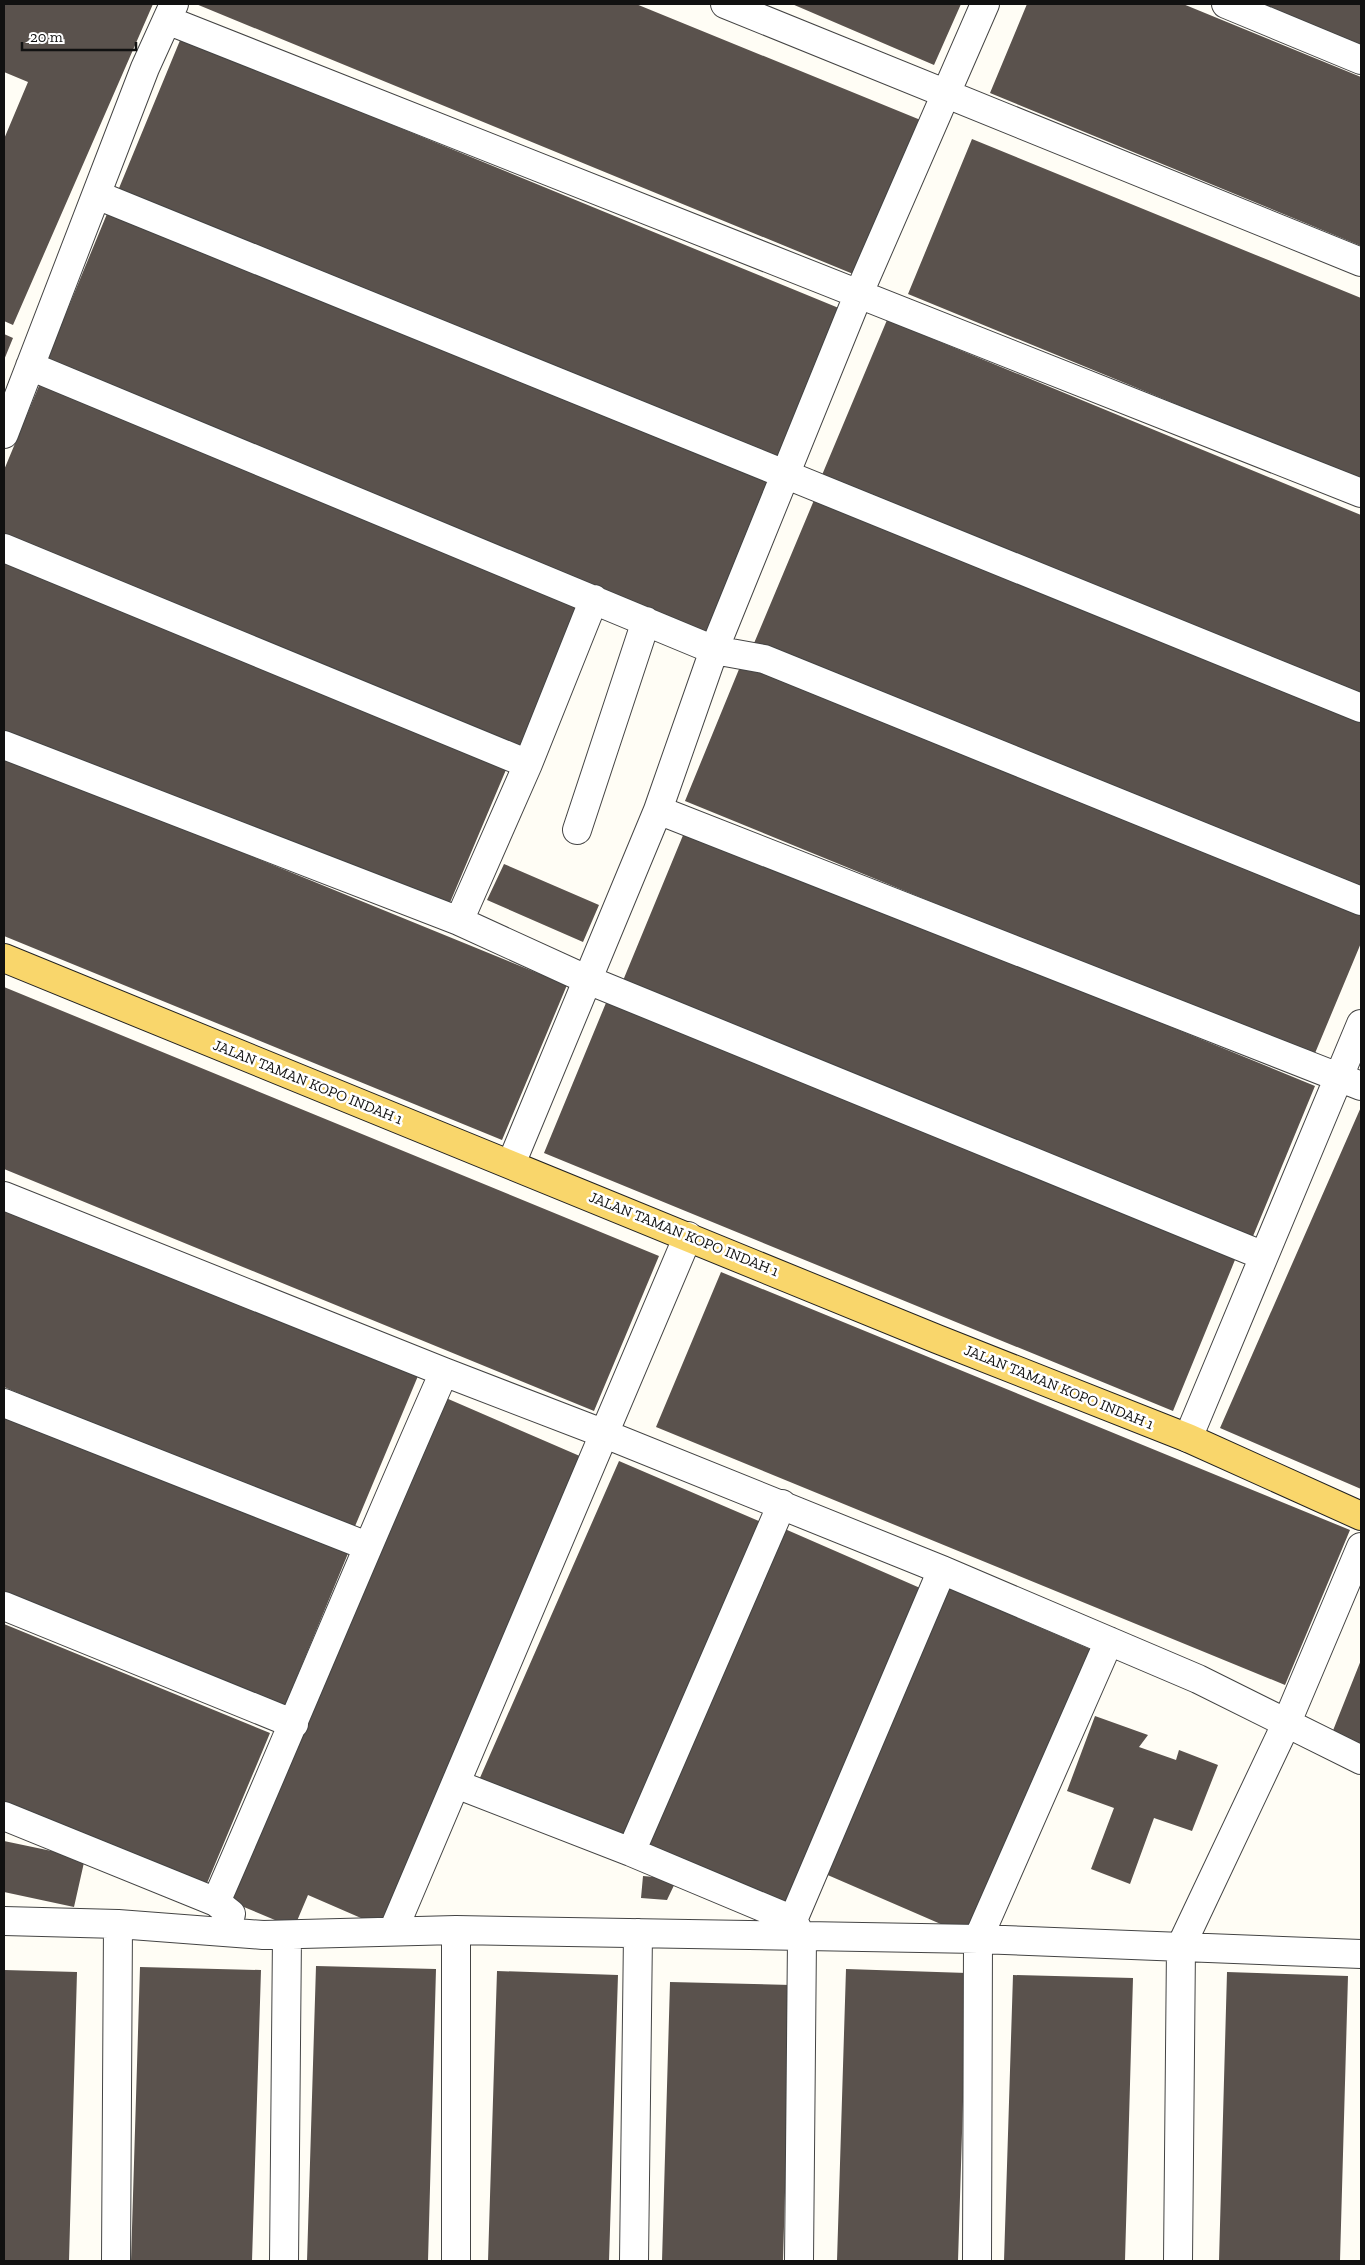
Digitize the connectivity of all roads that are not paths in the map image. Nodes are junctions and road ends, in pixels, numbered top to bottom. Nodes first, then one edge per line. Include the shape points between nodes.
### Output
1 (986, 4) edge
2 (1226, 4) edge
3 (742, 7) edge
4 (171, 12) edge
5 (1361, 60) edge
6 (947, 93) junction
7 (97, 195) junction
8 (1361, 262) edge
9 (859, 293) junction
10 (30, 366) junction
11 (4, 434) edge
12 (785, 476) junction
13 (1361, 493) edge
14 (4, 548) edge
15 (594, 599) junction
16 (646, 621) junction
17 (714, 650) junction
18 (1361, 708) edge
19 (4, 745) edge
20 (528, 764) junction
21 (658, 810) junction
22 (578, 830) dead end
23 (1361, 901) edge
24 (459, 921) junction
25 (4, 958) edge
26 (588, 980) junction
27 (1361, 1024) edge
28 (1350, 1081) edge
29 (511, 1164) junction
30 (4, 1196) edge
31 (688, 1236) junction
32 (1264, 1256) junction
33 (444, 1372) junction
34 (4, 1403) edge
35 (605, 1434) junction
36 (1188, 1438) junction
37 (782, 1504) junction
38 (1361, 1516) edge
39 (367, 1546) junction
40 (1361, 1547) edge
41 (942, 1570) junction
42 (4, 1606) edge
43 (1109, 1641) junction
44 (1287, 1722) junction
45 (294, 1724) junction
46 (1361, 1760) edge
47 (456, 1784) junction
48 (4, 1816) edge
49 (631, 1852) junction
50 (216, 1902) junction
51 (4, 1921) edge
52 (118, 1924) junction
53 (797, 1929) junction
54 (456, 1930) junction
55 (393, 1931) junction
56 (638, 1933) junction
57 (275, 1935) junction
58 (978, 1939) junction
59 (1181, 1946) junction
60 (1361, 1954) edge
61 (116, 2261) edge
62 (284, 2261) edge
63 (456, 2261) edge
64 (634, 2261) edge
65 (799, 2261) edge
66 (977, 2261) edge
67 (1178, 2261) edge

1 - 6 street
2 - 5 street
3 - 6 street
4 - 7 street via 145,68
4 - 9 street
6 - 8 street
6 - 9 street
7 - 10 street
7 - 12 street
9 - 12 street
9 - 13 street
10 - 11 street
10 - 15 street
12 - 17 street
12 - 18 street
14 - 20 street
15 - 16 street
15 - 20 street
16 - 17 street
16 - 22 street
17 - 21 street
17 - 23 street via 764,659
19 - 24 street
20 - 24 street
21 - 26 street
21 - 28 street
24 - 26 street
25 - 29 main road, JALAN TAMAN KOPO INDAH 1
26 - 29 street
26 - 32 street
27 - 28 street
28 - 32 street
29 - 31 main road, JALAN TAMAN KOPO INDAH 1
30 - 33 street
31 - 35 street
31 - 36 main road, JALAN TAMAN KOPO INDAH 1
32 - 36 street
33 - 35 street
33 - 39 street
34 - 39 street
35 - 37 street
35 - 47 street
36 - 38 main road, JALAN TAMAN KOPO INDAH 1
37 - 41 street
37 - 49 street
39 - 45 street
40 - 44 street
41 - 43 street
41 - 53 street
42 - 45 street
43 - 44 street
43 - 58 street
44 - 46 street
44 - 59 street
45 - 50 street
47 - 49 street
47 - 55 street
48 - 50 street
49 - 53 street
50 - 57 street
51 - 52 street
52 - 57 street
52 - 61 street
53 - 56 street
53 - 58 street
53 - 65 street
54 - 55 street
54 - 56 street
54 - 63 street
55 - 57 street
56 - 64 street
57 - 62 street
58 - 59 street
58 - 66 street
59 - 60 street
59 - 67 street

